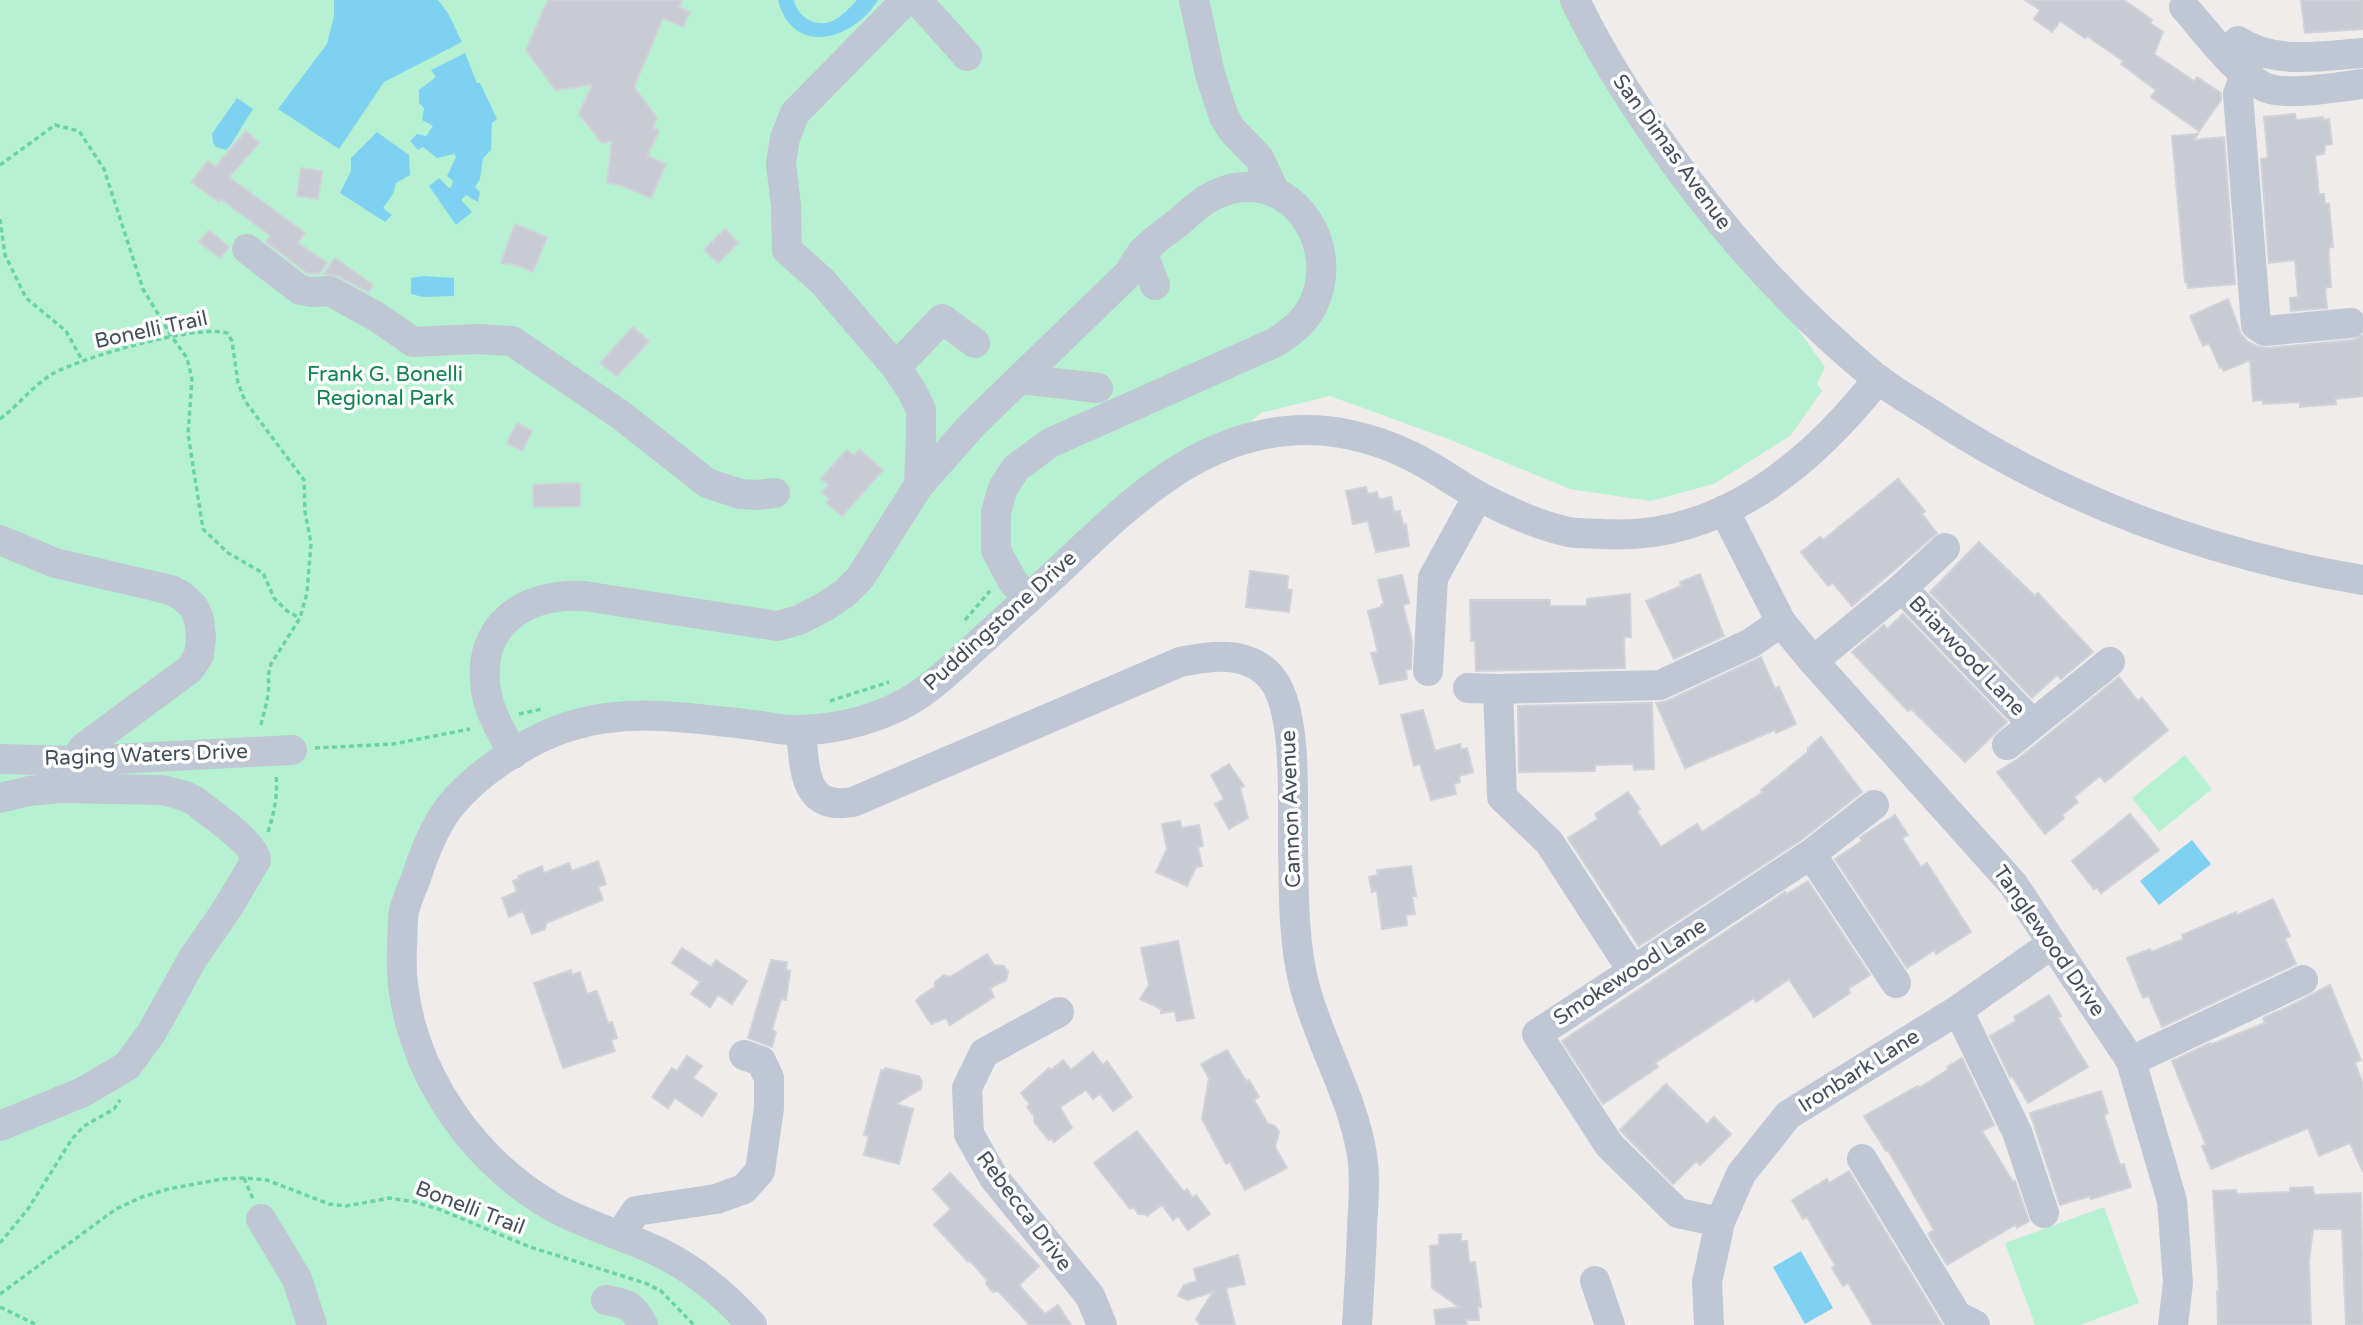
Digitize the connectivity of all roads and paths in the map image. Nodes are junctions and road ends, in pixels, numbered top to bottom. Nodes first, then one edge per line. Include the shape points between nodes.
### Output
1 (906, 0) edge
2 (917, 0) edge
3 (1194, 0) edge
4 (1575, 0) edge
5 (2179, 3) edge
6 (2363, 53) edge
7 (967, 56) dead end
8 (2249, 63) junction
9 (2363, 84) edge
10 (0, 164) edge
11 (1274, 190) junction
12 (0, 219) edge
13 (247, 249) dead end
14 (1142, 270) junction
15 (2351, 323) dead end
16 (172, 337) junction
17 (975, 343) dead end
18 (82, 361) junction
19 (896, 367) junction
20 (1021, 379) junction
21 (1878, 379) junction
22 (1098, 388) dead end
23 (0, 419) edge
24 (972, 425) junction
25 (919, 485) junction
26 (775, 493) dead end
27 (1478, 496) junction
28 (1724, 510) junction
29 (0, 540) edge
30 (1945, 548) dead end
31 (1005, 570) junction
32 (2363, 580) edge
33 (1902, 588) junction
34 (1029, 598) junction
35 (1781, 622) junction
36 (963, 623) dead end
37 (1813, 661) junction
38 (2110, 662) dead end
39 (1428, 671) dead end
40 (900, 676) dead end
41 (1468, 688) dead end
42 (1498, 689) junction
43 (819, 704) dead end
44 (546, 707) dead end
45 (2032, 723) junction
46 (482, 724) junction
47 (802, 731) junction
48 (2007, 745) dead end
49 (292, 750) joint
50 (513, 754) junction
51 (0, 759) edge
52 (76, 761) junction
53 (0, 798) edge
54 (1874, 805) dead end
55 (1811, 854) junction
56 (2052, 944) junction
57 (1632, 970) junction
58 (2303, 980) dead end
59 (1896, 983) dead end
60 (1958, 1010) junction
61 (1059, 1012) dead end
62 (744, 1055) dead end
63 (2132, 1061) junction
64 (127, 1066) junction
65 (0, 1126) edge
66 (1862, 1159) dead end
67 (2044, 1213) dead end
68 (261, 1219) dead end
69 (1720, 1223) junction
70 (620, 1235) junction
71 (0, 1243) edge
72 (1595, 1281) dead end
73 (0, 1294) edge
74 (606, 1300) dead end
75 (0, 1307) edge
76 (37, 1325) edge
77 (313, 1325) edge
78 (643, 1325) edge
79 (694, 1325) edge
80 (752, 1325) edge
81 (1102, 1325) edge
82 (1357, 1325) edge
83 (1610, 1325) edge
84 (1709, 1325) edge
85 (1975, 1325) edge
86 (2173, 1325) edge

1 - 19 street via 794,113 781,163 787,250 821,281
2 - 7 street
3 - 11 street via 1224,117 1259,158
4 - 21 street, San Dimas Avenue via 1641,115 1721,224 1832,339
5 - 8 street
6 - 8 street
8 - 9 street via 2270,89
8 - 15 street via 2238,94 2256,325 2265,331
10 - 16 path via 55,125 79,131 104,169 143,289
11 - 14 street via 1245,187 1205,200
11 - 31 street via 1310,222 1321,250 1322,279 1312,308 1293,332 1274,343 1050,443 1016,468 1003,488 996,512 996,550
12 - 18 path via 5,255 26,298 66,331
13 - 26 street via 300,290 330,291 413,342 512,341 622,416 707,483 740,494
14 - 20 street
14 - 24 street via 1089,292 1041,338
16 - 16 path, Bonelli Trail via 187,358 192,379 188,434 203,529 228,553 262,573 274,598 300,618 311,556 304,480 245,401 227,334
16 - 18 path, Bonelli Trail
17 - 19 street via 942,319
18 - 23 path, Bonelli Trail via 37,385
19 - 25 street via 921,410
20 - 22 street
20 - 24 street
21 - 28 street, Puddingstone Drive via 1851,412 1791,469
21 - 32 street, San Dimas Avenue via 1971,440 2093,502 2211,545
24 - 25 street
25 - 46 street via 860,578 845,593 799,620 777,626 584,596 544,598 524,606 504,621 492,639 484,663
27 - 28 street, Puddingstone Drive via 1523,518 1569,532 1626,535 1666,531
27 - 34 street, Puddingstone Drive via 1381,442 1333,431 1265,433 1227,443 1175,469 1125,507
27 - 39 street via 1433,578
28 - 35 street, Tanglewood Drive
29 - 52 street via 55,563 171,590 193,606 199,619 199,655 190,669 83,748
30 - 33 street, Briarwood Lane
31 - 34 street
31 - 36 path
33 - 37 street, Briarwood Lane
33 - 45 street, Briarwood Lane
34 - 47 street, Puddingstone Drive via 933,685 892,710
35 - 37 street, Tanglewood Drive
35 - 42 street via 1751,643 1660,685
37 - 56 street, Tanglewood Drive via 2013,884
38 - 45 street, Briarwood Lane
40 - 43 path
41 - 42 street
42 - 57 street via 1502,797 1549,842
44 - 46 path
45 - 48 street, Briarwood Lane
46 - 49 path via 393,744
46 - 50 street
47 - 50 street, Puddingstone Drive via 656,715 603,718 564,727
47 - 82 street, Cannon Avenue via 807,780 814,793 840,804 1180,662 1236,657 1271,677 1283,700 1290,733 1295,918 1304,984 1362,1154
49 - 52 street, Raging Waters Drive
50 - 70 street, Puddingstone Drive via 492,766 450,806 424,854 404,913 401,968 410,1024 431,1078 460,1125 503,1171 553,1207
51 - 52 street, Raging Waters Drive
53 - 64 street via 61,788 163,790 195,801 256,855 228,909
54 - 55 street, Smokewood Lane
55 - 57 street, Smokewood Lane
55 - 59 street
56 - 60 street, Ironbark Lane
56 - 63 street, Tanglewood Drive
57 - 69 street, Smokewood Lane via 1537,1034 1609,1145 1678,1213
58 - 63 street
60 - 67 street via 2017,1132
60 - 69 street, Ironbark Lane via 1788,1115 1741,1174
61 - 81 street, Rebecca Drive via 984,1053 967,1088 969,1134 994,1178 1090,1296
62 - 70 street via 761,1061 769,1078 760,1171 744,1189 716,1199 636,1211
63 - 86 street, Tanglewood Drive via 2172,1201 2178,1283
64 - 65 street via 83,1092
64 - 71 path via 114,1110 84,1126 72,1139
66 - 85 street via 1956,1316
68 - 77 street via 297,1279
69 - 84 street, Ironbark Lane via 1707,1282
70 - 80 street, Puddingstone Drive via 695,1272
72 - 83 street
73 - 79 path, Bonelli Trail via 117,1209 168,1189 244,1178 267,1180 329,1204 402,1198 441,1210 530,1247 645,1283 661,1291
74 - 78 street via 636,1310
75 - 76 path

